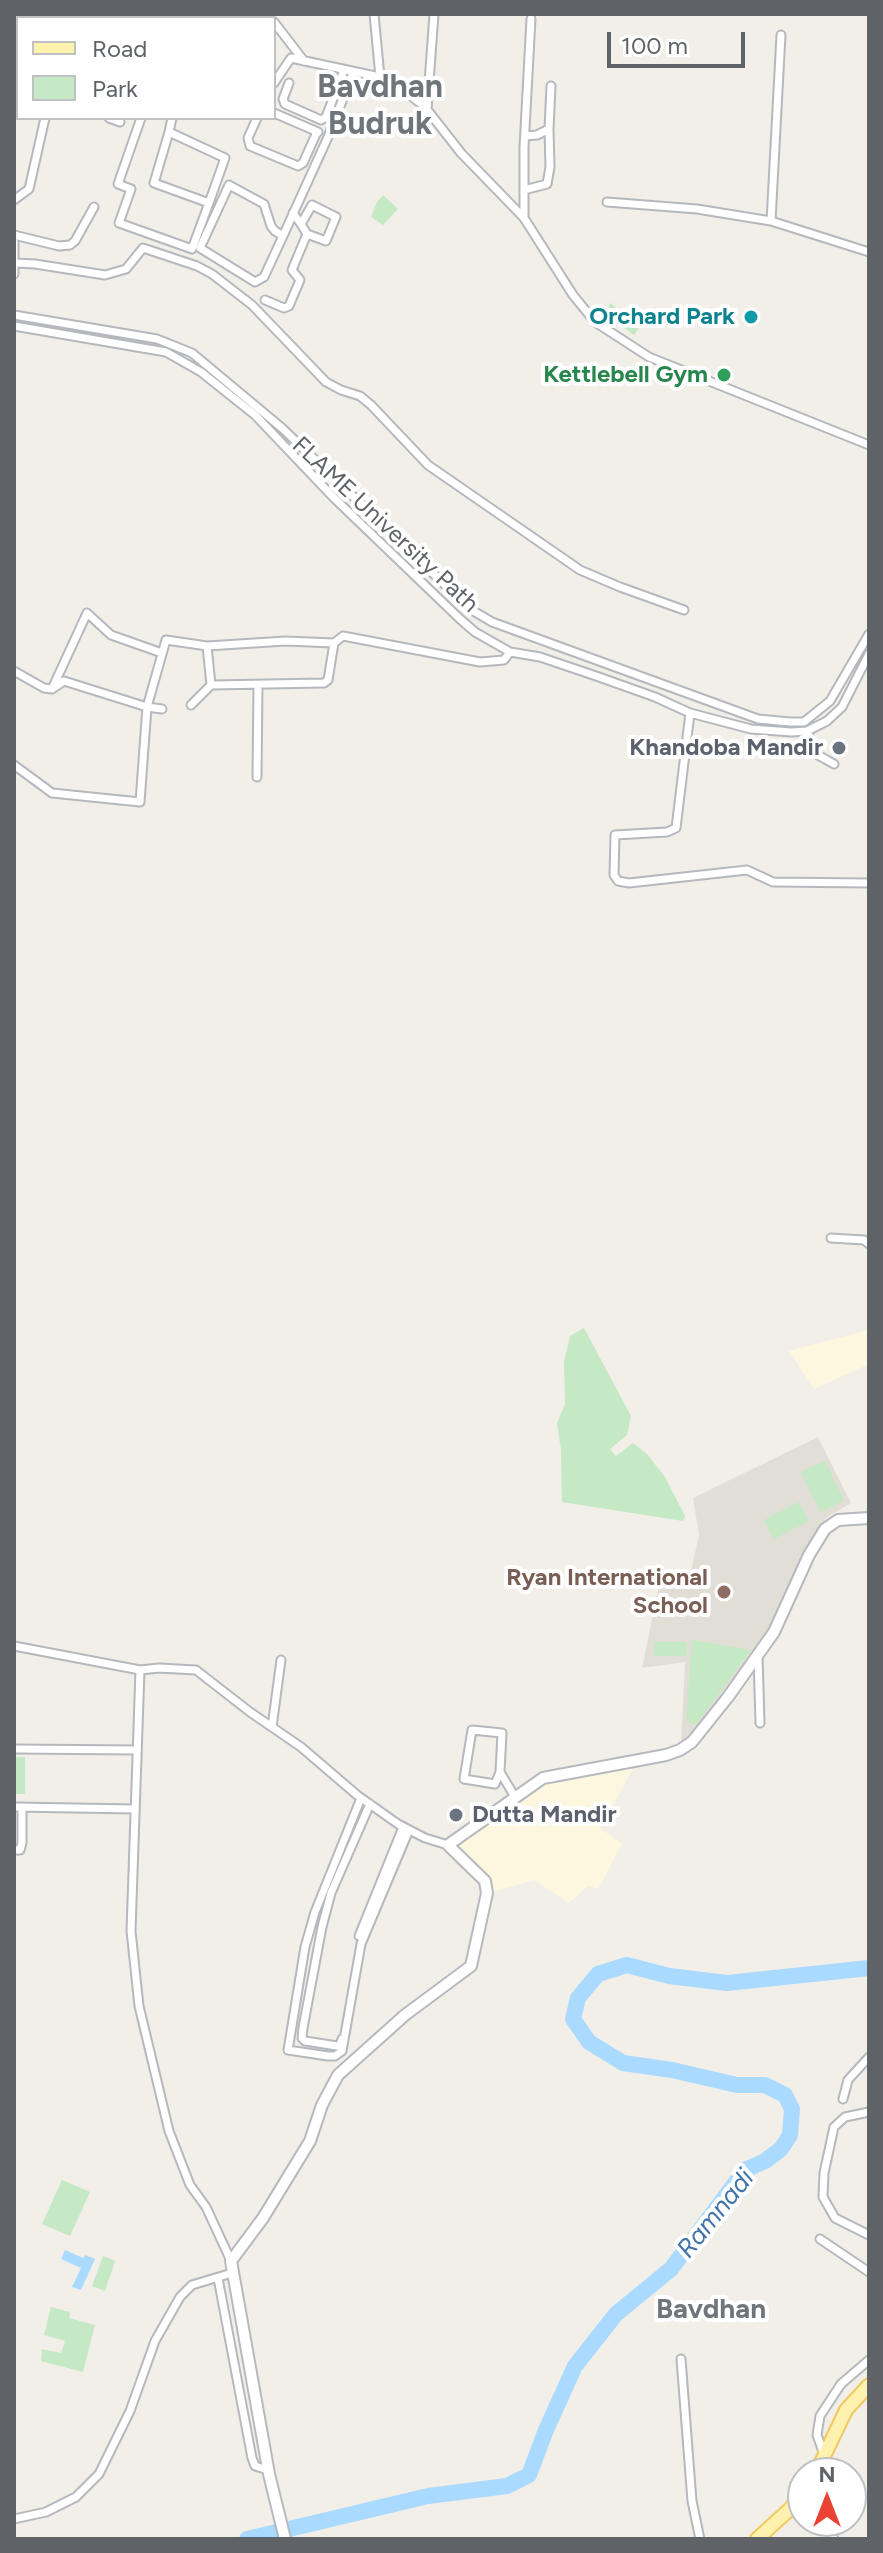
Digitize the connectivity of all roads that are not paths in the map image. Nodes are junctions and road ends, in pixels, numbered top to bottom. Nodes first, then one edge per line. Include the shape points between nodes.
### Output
1 (374, 14) edge
2 (434, 14) edge
3 (531, 19) dead end
4 (276, 25) edge
5 (781, 35) dead end
6 (304, 61) junction
7 (344, 70) junction
8 (353, 73) junction
9 (380, 77) junction
10 (276, 80) edge
11 (289, 83) dead end
12 (551, 86) dead end
13 (427, 110) junction
14 (276, 114) edge
15 (45, 120) edge
16 (114, 120) edge
17 (140, 120) edge
18 (172, 120) edge
19 (256, 120) edge
20 (120, 122) dead end
21 (549, 129) junction
22 (169, 132) junction
23 (317, 132) junction
24 (525, 136) junction
25 (328, 137) junction
26 (524, 190) junction
27 (14, 200) edge
28 (607, 202) dead end
29 (209, 203) junction
30 (94, 207) dead end
31 (293, 213) junction
32 (524, 218) junction
33 (771, 221) junction
34 (301, 224) junction
35 (307, 234) junction
36 (14, 235) edge
37 (283, 236) junction
38 (14, 242) edge
39 (869, 252) edge
40 (15, 263) edge
41 (14, 274) edge
42 (265, 300) dead end
43 (14, 315) edge
44 (14, 326) edge
45 (167, 342) junction
46 (166, 352) junction
47 (869, 445) edge
48 (684, 610) dead end
49 (490, 621) junction
50 (869, 634) edge
51 (482, 636) junction
52 (334, 643) junction
53 (207, 646) junction
54 (510, 652) junction
55 (162, 653) junction
56 (869, 654) edge
57 (14, 671) edge
58 (211, 685) junction
59 (258, 686) junction
60 (52, 689) junction
61 (191, 705) dead end
62 (147, 707) junction
63 (162, 709) dead end
64 (690, 713) junction
65 (807, 731) junction
66 (834, 764) dead end
67 (14, 765) edge
68 (257, 777) dead end
69 (869, 883) edge
70 (831, 1238) dead end
71 (869, 1244) edge
72 (869, 1518) edge
73 (14, 1646) edge
74 (758, 1655) junction
75 (281, 1660) dead end
76 (140, 1670) junction
77 (760, 1723) dead end
78 (272, 1727) junction
79 (14, 1749) edge
80 (137, 1750) junction
81 (500, 1772) junction
82 (515, 1797) junction
83 (361, 1798) junction
84 (370, 1804) junction
85 (18, 1807) edge
86 (135, 1809) junction
87 (406, 1828) junction
88 (448, 1845) junction
89 (14, 1850) edge
90 (869, 2057) edge
91 (843, 2099) dead end
92 (869, 2112) edge
93 (869, 2235) edge
94 (820, 2239) dead end
95 (869, 2259) edge
96 (860, 2266) junction
97 (232, 2267) junction
98 (869, 2272) edge
99 (218, 2278) junction
100 (681, 2359) dead end
101 (869, 2360) edge
102 (869, 2385) edge
103 (825, 2457) joint
104 (268, 2470) junction
105 (787, 2512) edge
106 (14, 2519) edge
107 (284, 2537) edge
108 (700, 2539) edge
109 (757, 2539) edge

1 - 9 street
2 - 13 street
3 - 24 street
4 - 6 street
5 - 33 street
6 - 7 street
6 - 10 street via 291,58
7 - 8 street
7 - 11 street via 321,120 285,104
8 - 9 street
8 - 25 street
9 - 13 street via 412,94
12 - 21 street
13 - 32 street
14 - 23 street
15 - 27 street via 29,189
16 - 20 street
17 - 29 street via 118,184 131,189 119,223 192,249
18 - 22 street
19 - 23 street via 250,146 298,166
21 - 24 street
21 - 26 street via 547,184
22 - 29 street via 225,158
22 - 29 street via 154,183
23 - 25 street
24 - 26 street
25 - 31 street
26 - 32 street
28 - 33 street
30 - 36 street via 70,245
31 - 34 street
31 - 37 street
32 - 47 street via 595,322 649,357
33 - 39 street
34 - 35 street
34 - 35 street via 312,205 336,217 326,241
35 - 42 street via 292,270 300,280 289,306
37 - 37 street via 271,226 264,204 229,185 200,248 255,282 264,277
38 - 40 street
40 - 41 street
40 - 48 street via 105,275 126,269 143,248 197,266 252,305 326,382 371,405 428,465 580,570
43 - 45 street, FLAME University Path
44 - 46 street
45 - 46 street
45 - 49 street, FLAME University Path via 223,377 470,609
46 - 51 street via 255,415 334,498
49 - 50 street, FLAME University Path via 758,719 790,722 804,722 830,701
49 - 51 street
51 - 54 street
52 - 53 street
52 - 54 street via 349,636 480,662 504,660
52 - 59 street via 324,683
53 - 55 street via 166,640
53 - 58 street
54 - 64 street via 554,662
55 - 60 street via 111,635 87,613
55 - 62 street
56 - 65 street via 842,707
57 - 60 street
58 - 59 street
58 - 61 street
59 - 68 street
60 - 62 street via 64,681
62 - 63 street
62 - 67 street via 140,802 52,793
64 - 65 street via 751,729
64 - 69 street via 676,828 615,835 618,881 747,870 773,882
65 - 66 street via 816,754
70 - 71 street
72 - 74 street via 838,1520 825,1529
73 - 76 street
74 - 77 street
74 - 82 street via 710,1721 680,1750 543,1778
75 - 78 street
76 - 78 street via 196,1670
76 - 80 street
78 - 83 street
79 - 80 street
80 - 86 street
81 - 81 street via 502,1733 472,1730 464,1779 495,1784
81 - 82 street
82 - 88 street
83 - 84 street
83 - 87 street via 315,1912 288,2050 328,2056 342,2051 361,1944
84 - 87 street
84 - 87 street via 331,1893 303,2028 305,2041 340,2045 359,1937
85 - 86 street
85 - 89 street via 22,1843
86 - 97 street via 131,1931 139,2006 169,2131
87 - 88 street
88 - 97 street via 485,1881 471,1966 338,2075 310,2141
90 - 91 street via 848,2080
92 - 93 street via 845,2117 834,2127 823,2197 835,2218
94 - 96 street
95 - 96 street
96 - 98 street
97 - 99 street
97 - 104 street
99 - 104 street via 252,2458 255,2466
99 - 106 street via 192,2285 170,2313 99,2474 76,2497 46,2512
100 - 108 street
101 - 103 street via 841,2384 820,2416 817,2435
102 - 103 main road via 846,2410
104 - 107 street
105 - 109 main road

